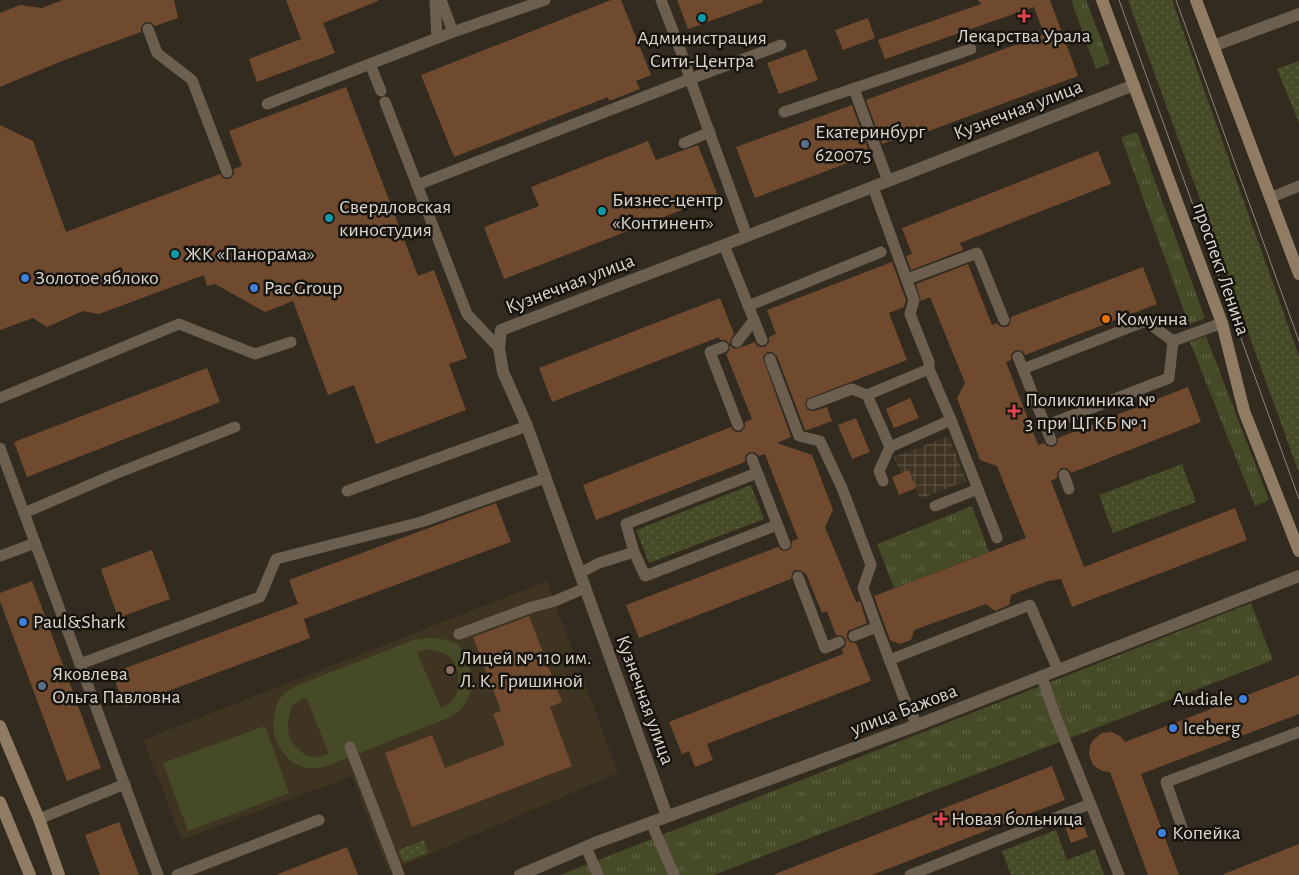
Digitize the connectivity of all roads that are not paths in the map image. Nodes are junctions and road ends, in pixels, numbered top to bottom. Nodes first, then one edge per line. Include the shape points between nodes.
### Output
1 (435, 0) edge
2 (441, 0) edge
3 (545, 0) edge
4 (661, 0) edge
5 (1102, 0) edge
6 (1196, 0) edge
7 (1299, 14) edge
8 (148, 29) dead end
9 (453, 32) junction
10 (437, 38) junction
11 (781, 46) dead end
12 (1213, 46) junction
13 (971, 49) dead end
14 (370, 64) junction
15 (690, 79) junction
16 (1134, 85) junction
17 (854, 89) junction
18 (381, 91) dead end
19 (385, 102) dead end
20 (267, 104) dead end
21 (784, 112) dead end
22 (710, 132) junction
23 (684, 142) dead end
24 (227, 172) dead end
25 (888, 181) junction
26 (417, 185) junction
27 (1299, 186) edge
28 (873, 187) junction
29 (1270, 198) junction
30 (747, 236) junction
31 (724, 245) junction
32 (881, 252) dead end
33 (1299, 274) edge
34 (907, 278) junction
35 (748, 306) junction
36 (754, 320) junction
37 (1004, 320) dead end
38 (1222, 323) junction
39 (762, 340) dead end
40 (1173, 341) junction
41 (291, 342) dead end
42 (737, 342) dead end
43 (723, 347) dead end
44 (499, 348) junction
45 (1018, 357) dead end
46 (770, 359) dead end
47 (928, 369) junction
48 (1023, 369) junction
49 (867, 395) junction
50 (0, 398) edge
51 (812, 404) dead end
52 (951, 420) junction
53 (738, 425) dead end
54 (527, 426) junction
55 (1045, 426) junction
56 (235, 427) dead end
57 (1051, 440) dead end
58 (890, 447) junction
59 (0, 448) edge
60 (752, 459) dead end
61 (757, 473) junction
62 (1064, 476) dead end
63 (545, 478) junction
64 (883, 481) dead end
65 (978, 489) junction
66 (1069, 489) dead end
67 (347, 491) dead end
68 (935, 506) dead end
69 (24, 513) junction
70 (777, 525) junction
71 (997, 538) dead end
72 (35, 543) junction
73 (785, 544) dead end
74 (1299, 551) edge
75 (634, 552) junction
76 (0, 556) edge
77 (580, 573) junction
78 (1299, 576) edge
79 (798, 577) dead end
80 (585, 588) junction
81 (877, 627) junction
82 (459, 634) dead end
83 (854, 636) dead end
84 (839, 642) dead end
85 (889, 660) junction
86 (80, 664) junction
87 (1058, 670) junction
88 (1042, 677) junction
89 (917, 725) junction
90 (0, 726) edge
91 (1299, 733) edge
92 (350, 747) dead end
93 (125, 784) junction
94 (0, 802) edge
95 (1090, 804) junction
96 (667, 816) junction
97 (39, 819) junction
98 (320, 820) dead end
99 (651, 822) junction
100 (1186, 836) dead end
101 (586, 847) junction
102 (30, 875) edge
103 (59, 875) edge
104 (158, 875) edge
105 (177, 875) edge
106 (399, 875) edge
107 (520, 875) edge
108 (598, 875) edge
109 (674, 875) edge
110 (910, 875) edge
111 (1119, 875) edge

1 - 10 lane
2 - 9 lane
3 - 9 lane
4 - 15 lane
5 - 16 main road, проспект Ленина
6 - 12 main road
7 - 12 street
8 - 24 lane via 157,53 192,80
9 - 10 lane
10 - 14 lane
11 - 15 lane
12 - 29 main road
13 - 17 lane
14 - 18 lane
14 - 20 lane
15 - 22 lane
15 - 26 lane
16 - 25 street, Кузнечная улица
16 - 38 main road, проспект Ленина
17 - 21 lane
17 - 25 lane
19 - 26 lane
22 - 23 lane
22 - 30 lane
25 - 28 street, Кузнечная улица
26 - 44 lane via 467,314
27 - 29 lane
28 - 30 street, Кузнечная улица
28 - 34 lane
29 - 33 main road
30 - 31 street, Кузнечная улица
31 - 35 lane
31 - 44 street, Кузнечная улица via 501,330
32 - 35 lane
34 - 37 lane via 977,253
34 - 47 lane via 914,300 910,314 930,362
35 - 36 lane
36 - 39 lane
36 - 42 lane
38 - 40 lane
38 - 74 main road, проспект Ленина via 1244,411
40 - 48 lane via 1146,321
40 - 55 lane via 1169,378
41 - 50 lane via 255,354 179,324
43 - 53 lane via 710,352
44 - 54 street, Кузнечная улица via 503,372
45 - 48 lane
46 - 81 lane via 800,436 820,441 842,488 871,565 863,588
47 - 49 lane
47 - 52 lane
48 - 55 lane
49 - 51 lane via 852,389
49 - 58 lane
52 - 58 lane
52 - 65 lane
54 - 63 street, Кузнечная улица
54 - 67 lane
55 - 57 lane
56 - 69 lane
58 - 64 lane via 879,471
59 - 69 lane
60 - 61 lane
61 - 70 lane
61 - 75 lane via 626,524
62 - 66 lane
63 - 77 street, Кузнечная улица
63 - 86 lane via 420,522 276,559 260,598
65 - 68 lane
65 - 71 lane
69 - 72 lane
70 - 73 lane
70 - 75 lane via 645,576
72 - 76 lane
72 - 86 lane
75 - 77 lane
77 - 80 street, Кузнечная улица
78 - 87 street, улица Бажова
79 - 84 lane via 825,648
80 - 82 lane
80 - 96 street, Кузнечная улица
81 - 83 lane
81 - 85 lane
85 - 87 lane via 1030,605
85 - 89 lane
86 - 93 lane
87 - 88 street, улица Бажова
88 - 89 street, улица Бажова
88 - 95 lane
89 - 96 street, улица Бажова
90 - 97 main road
91 - 100 lane via 1166,782
92 - 106 lane
93 - 97 lane
93 - 104 lane
94 - 102 main road
95 - 110 lane
95 - 111 lane
96 - 99 street, улица Бажова
97 - 103 main road
98 - 105 lane
99 - 101 street, улица Бажова
99 - 109 lane
101 - 107 street, улица Бажова
101 - 108 lane

